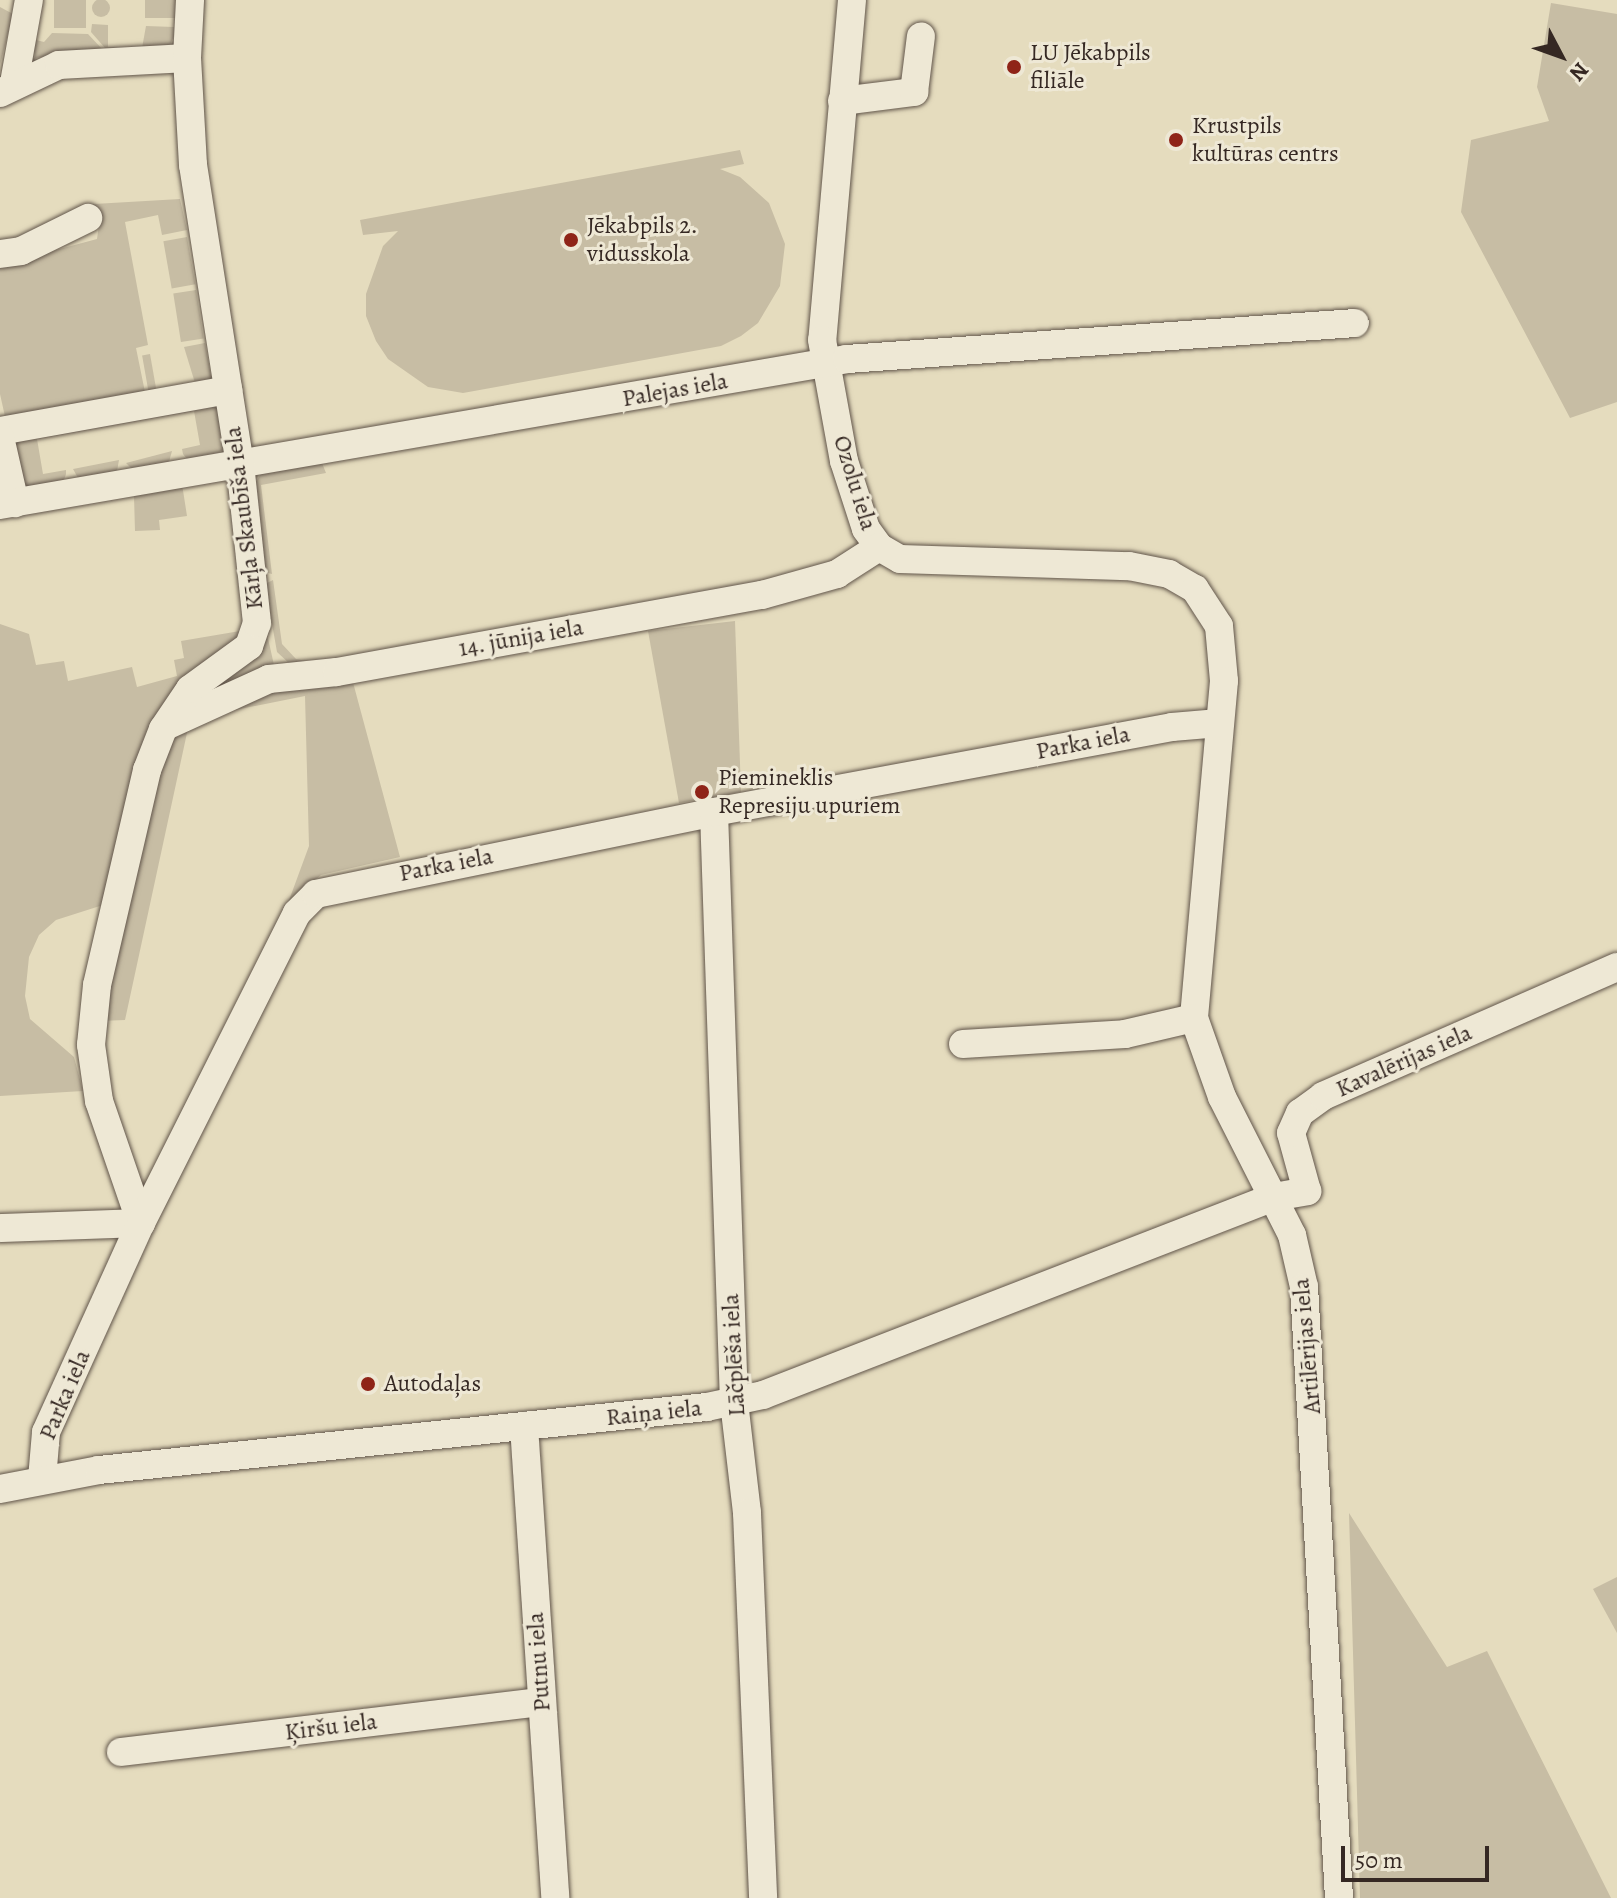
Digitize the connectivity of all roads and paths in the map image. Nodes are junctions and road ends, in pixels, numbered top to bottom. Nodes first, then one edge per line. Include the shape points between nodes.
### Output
1 (29, 0) edge
2 (190, 0) edge
3 (852, 0) edge
4 (921, 36) dead end
5 (187, 58) junction
6 (7, 88) edge
7 (842, 101) junction
8 (88, 218) dead end
9 (0, 254) edge
10 (1355, 323) dead end
11 (826, 364) junction
12 (228, 390) junction
13 (0, 434) edge
14 (240, 465) junction
15 (8, 504) edge
16 (879, 547) junction
17 (1219, 723) junction
18 (163, 729) junction
19 (714, 812) junction
20 (1617, 967) edge
21 (1194, 1018) junction
22 (963, 1044) dead end
23 (1274, 1197) junction
24 (141, 1223) junction
25 (0, 1228) edge
26 (734, 1402) junction
27 (524, 1426) junction
28 (42, 1479) junction
29 (0, 1489) edge
30 (541, 1702) junction
31 (121, 1752) dead end
32 (555, 1898) edge
33 (763, 1898) edge
34 (1339, 1898) edge

1 - 6 street
2 - 5 street, Kārļa Skaubīša iela
3 - 7 street, Ozolu iela
4 - 7 street via 914,92
5 - 6 street via 75,62
5 - 12 street, Kārļa Skaubīša iela via 193,165
7 - 11 street, Ozolu iela via 822,340
8 - 9 street via 21,251
10 - 11 street, Palejas iela
11 - 14 street, Palejas iela
11 - 16 street, Ozolu iela via 844,461 859,512
12 - 13 street
12 - 14 street, Kārļa Skaubīša iela
13 - 15 street
14 - 15 street, Palejas iela
14 - 18 street, Kārļa Skaubīša iela via 256,631 242,652 190,689
16 - 17 street, Ozolu iela via 913,561 1129,566 1182,580 1205,600 1219,626 1224,681
16 - 18 street, 14. jūnija iela via 837,574 762,595 337,672 269,679 189,711
17 - 19 street, Parka iela via 1172,727
17 - 21 street, Artilērijas iela
18 - 24 street, Kārļa Skaubīša iela via 147,770 97,985 92,1029 99,1101
19 - 24 street, Parka iela via 350,884 306,901
19 - 26 street, Lāčplēša iela
20 - 23 street, Kavalērijas iela via 1323,1096 1300,1113 1291,1133 1307,1191
21 - 22 street via 1125,1034
21 - 23 street, Artilērijas iela via 1222,1097
23 - 26 street, Raiņa iela via 821,1375
23 - 34 street, Artilērijas iela via 1300,1260 1308,1315
24 - 25 street
24 - 28 street, Parka iela via 46,1432
26 - 27 street, Raiņa iela
26 - 33 street, Lāčplēša iela via 747,1513
27 - 28 street, Raiņa iela
27 - 30 street, Putnu iela
28 - 29 street, Raiņa iela
30 - 31 street, Ķiršu iela
30 - 32 street, Putnu iela

